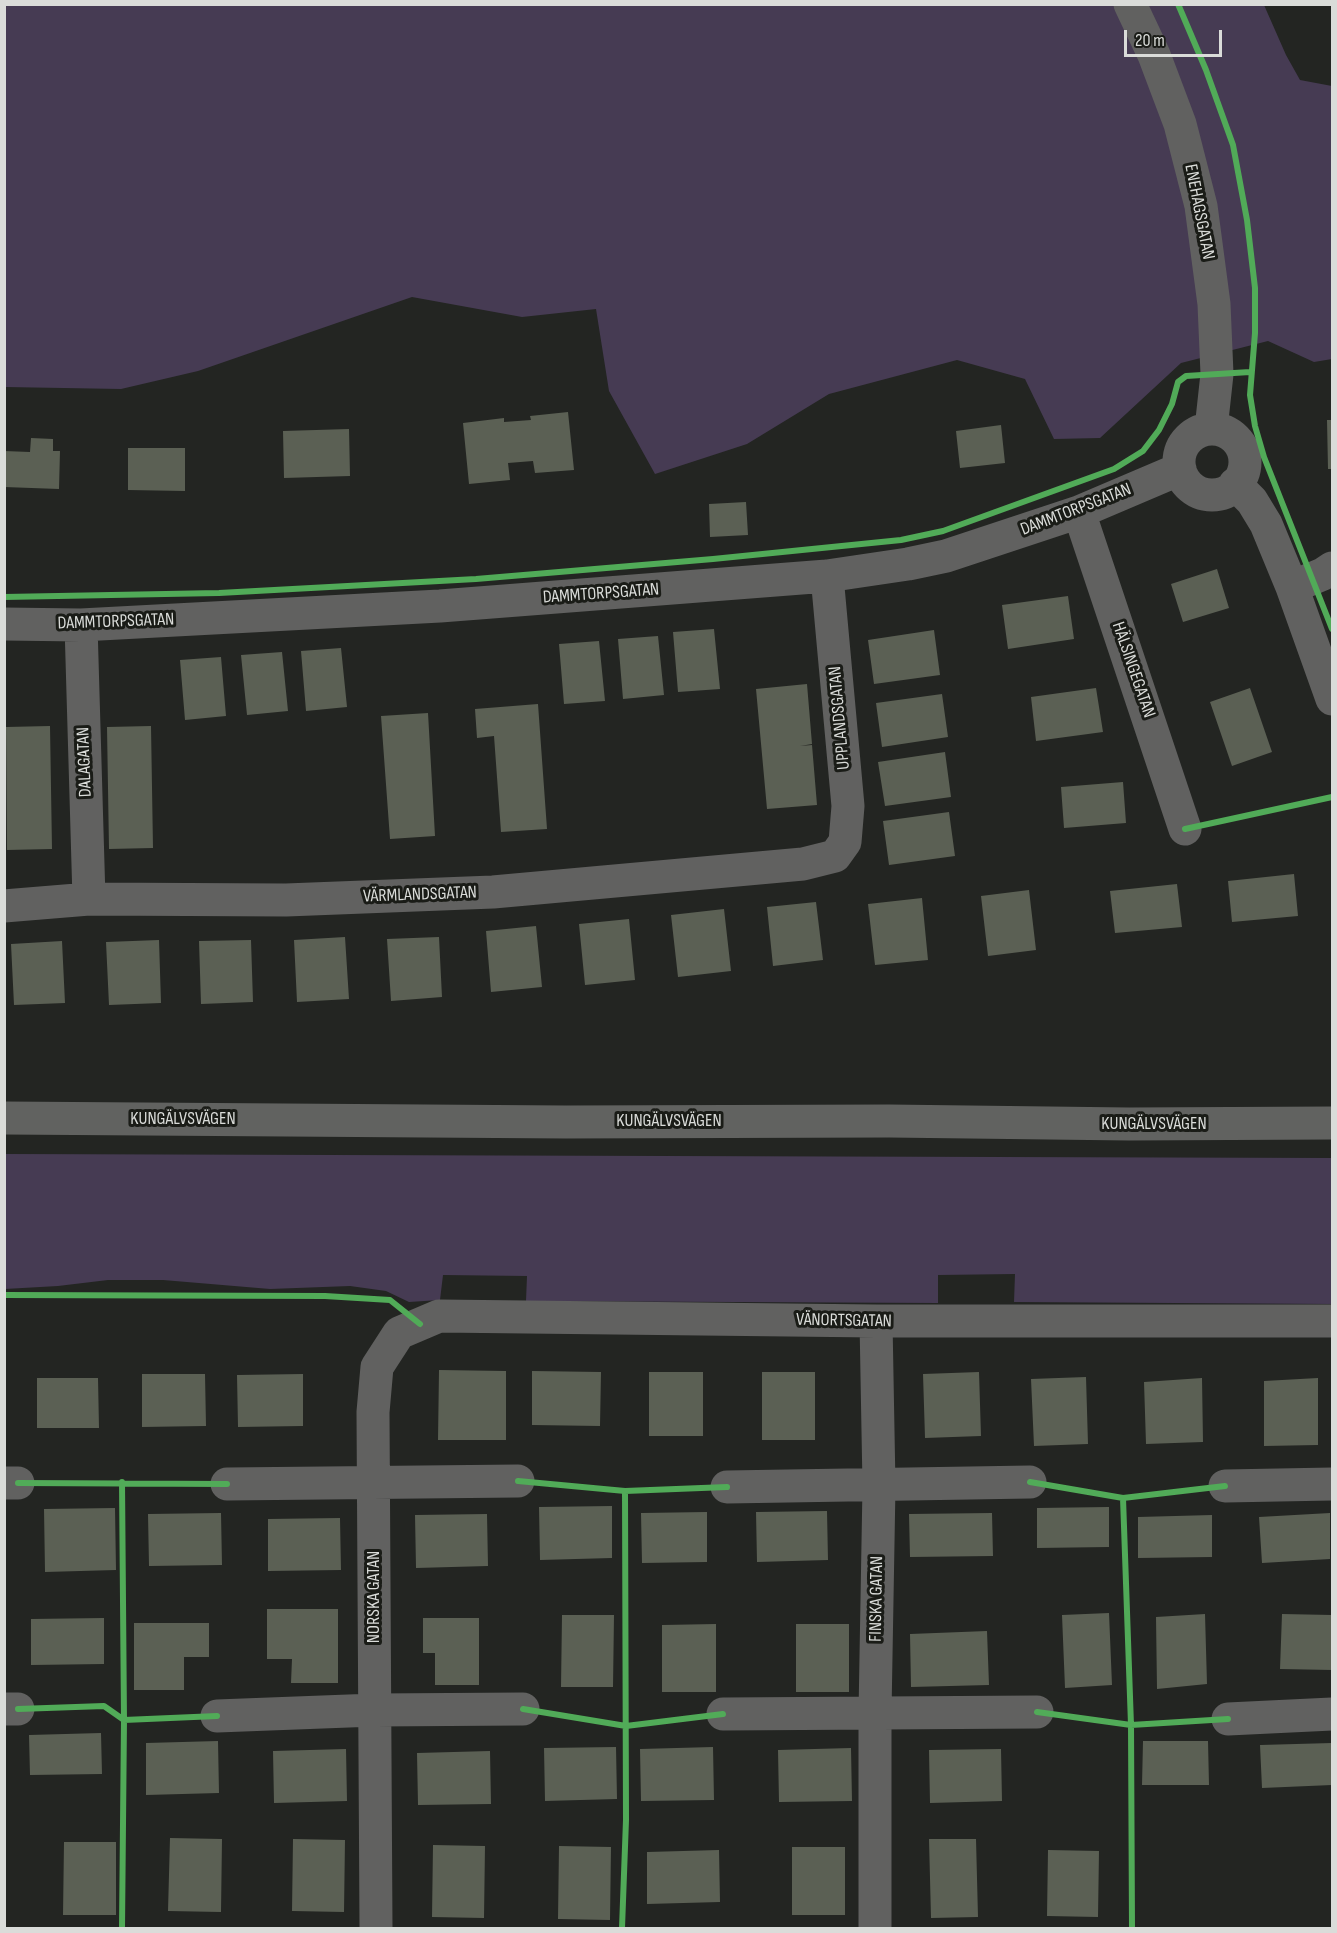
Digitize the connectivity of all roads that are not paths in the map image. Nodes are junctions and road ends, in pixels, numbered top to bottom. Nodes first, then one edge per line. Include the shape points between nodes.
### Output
1 (1130, 4) edge
2 (1211, 429) junction
3 (1180, 469) junction
4 (1235, 484) junction
5 (1079, 512) junction
6 (1332, 568) edge
7 (827, 576) junction
8 (1292, 587) junction
9 (4, 624) edge
10 (81, 625) junction
11 (1332, 699) edge
12 (1185, 829) dead end
13 (835, 856) joint
14 (89, 899) junction
15 (4, 906) edge
16 (4, 1118) edge
17 (1332, 1123) edge
18 (876, 1321) junction
19 (1332, 1322) edge
20 (377, 1367) joint
21 (518, 1480) dead end
22 (1030, 1482) dead end
23 (373, 1483) junction
24 (227, 1484) dead end
25 (1332, 1484) edge
26 (879, 1485) junction
27 (1225, 1485) dead end
28 (727, 1486) dead end
29 (523, 1709) dead end
30 (375, 1710) junction
31 (1037, 1712) dead end
32 (875, 1713) junction
33 (723, 1714) dead end
34 (1332, 1714) edge
35 (217, 1716) dead end
36 (1228, 1719) dead end
37 (376, 1929) edge
38 (875, 1929) edge

1 - 2 street, ENEHAGSGATAN via 1180,124 1201,206 1214,304 1217,374
2 - 3 street via 1193,435 1184,444 1179,456
2 - 4 street via 1229,434 1242,449 1244,468
3 - 4 street via 1189,486 1206,494 1225,492
3 - 5 street, DAMMTORPSGATAN
4 - 8 street via 1252,501 1266,524
5 - 7 street, DAMMTORPSGATAN via 946,556
5 - 12 street, HÄLSINGEGATAN
6 - 8 street
7 - 10 street, DAMMTORPSGATAN via 440,606
7 - 13 street, UPPLANDSGATAN via 848,806 846,842
8 - 11 street
9 - 10 street, DAMMTORPSGATAN
10 - 14 street, DALAGATAN
13 - 14 street, VÄRMLANDSGATAN via 803,864 494,892 286,900
14 - 15 street, VÄRMLANDSGATAN
16 - 17 main road, KUNGÄLVSVÄGEN
18 - 19 street, VÄNORTSGATAN
18 - 20 street, VÄNORTSGATAN via 439,1316 399,1333
18 - 26 street, FINSKA GATAN
20 - 23 street, NORSKA GATAN
21 - 23 street
22 - 26 street
23 - 24 street
23 - 30 street, NORSKA GATAN
25 - 27 street
26 - 28 street
26 - 32 street, FINSKA GATAN
29 - 30 street
30 - 35 street
30 - 37 street, NORSKA GATAN
31 - 32 street
32 - 33 street
32 - 38 street, FINSKA GATAN
34 - 36 street

